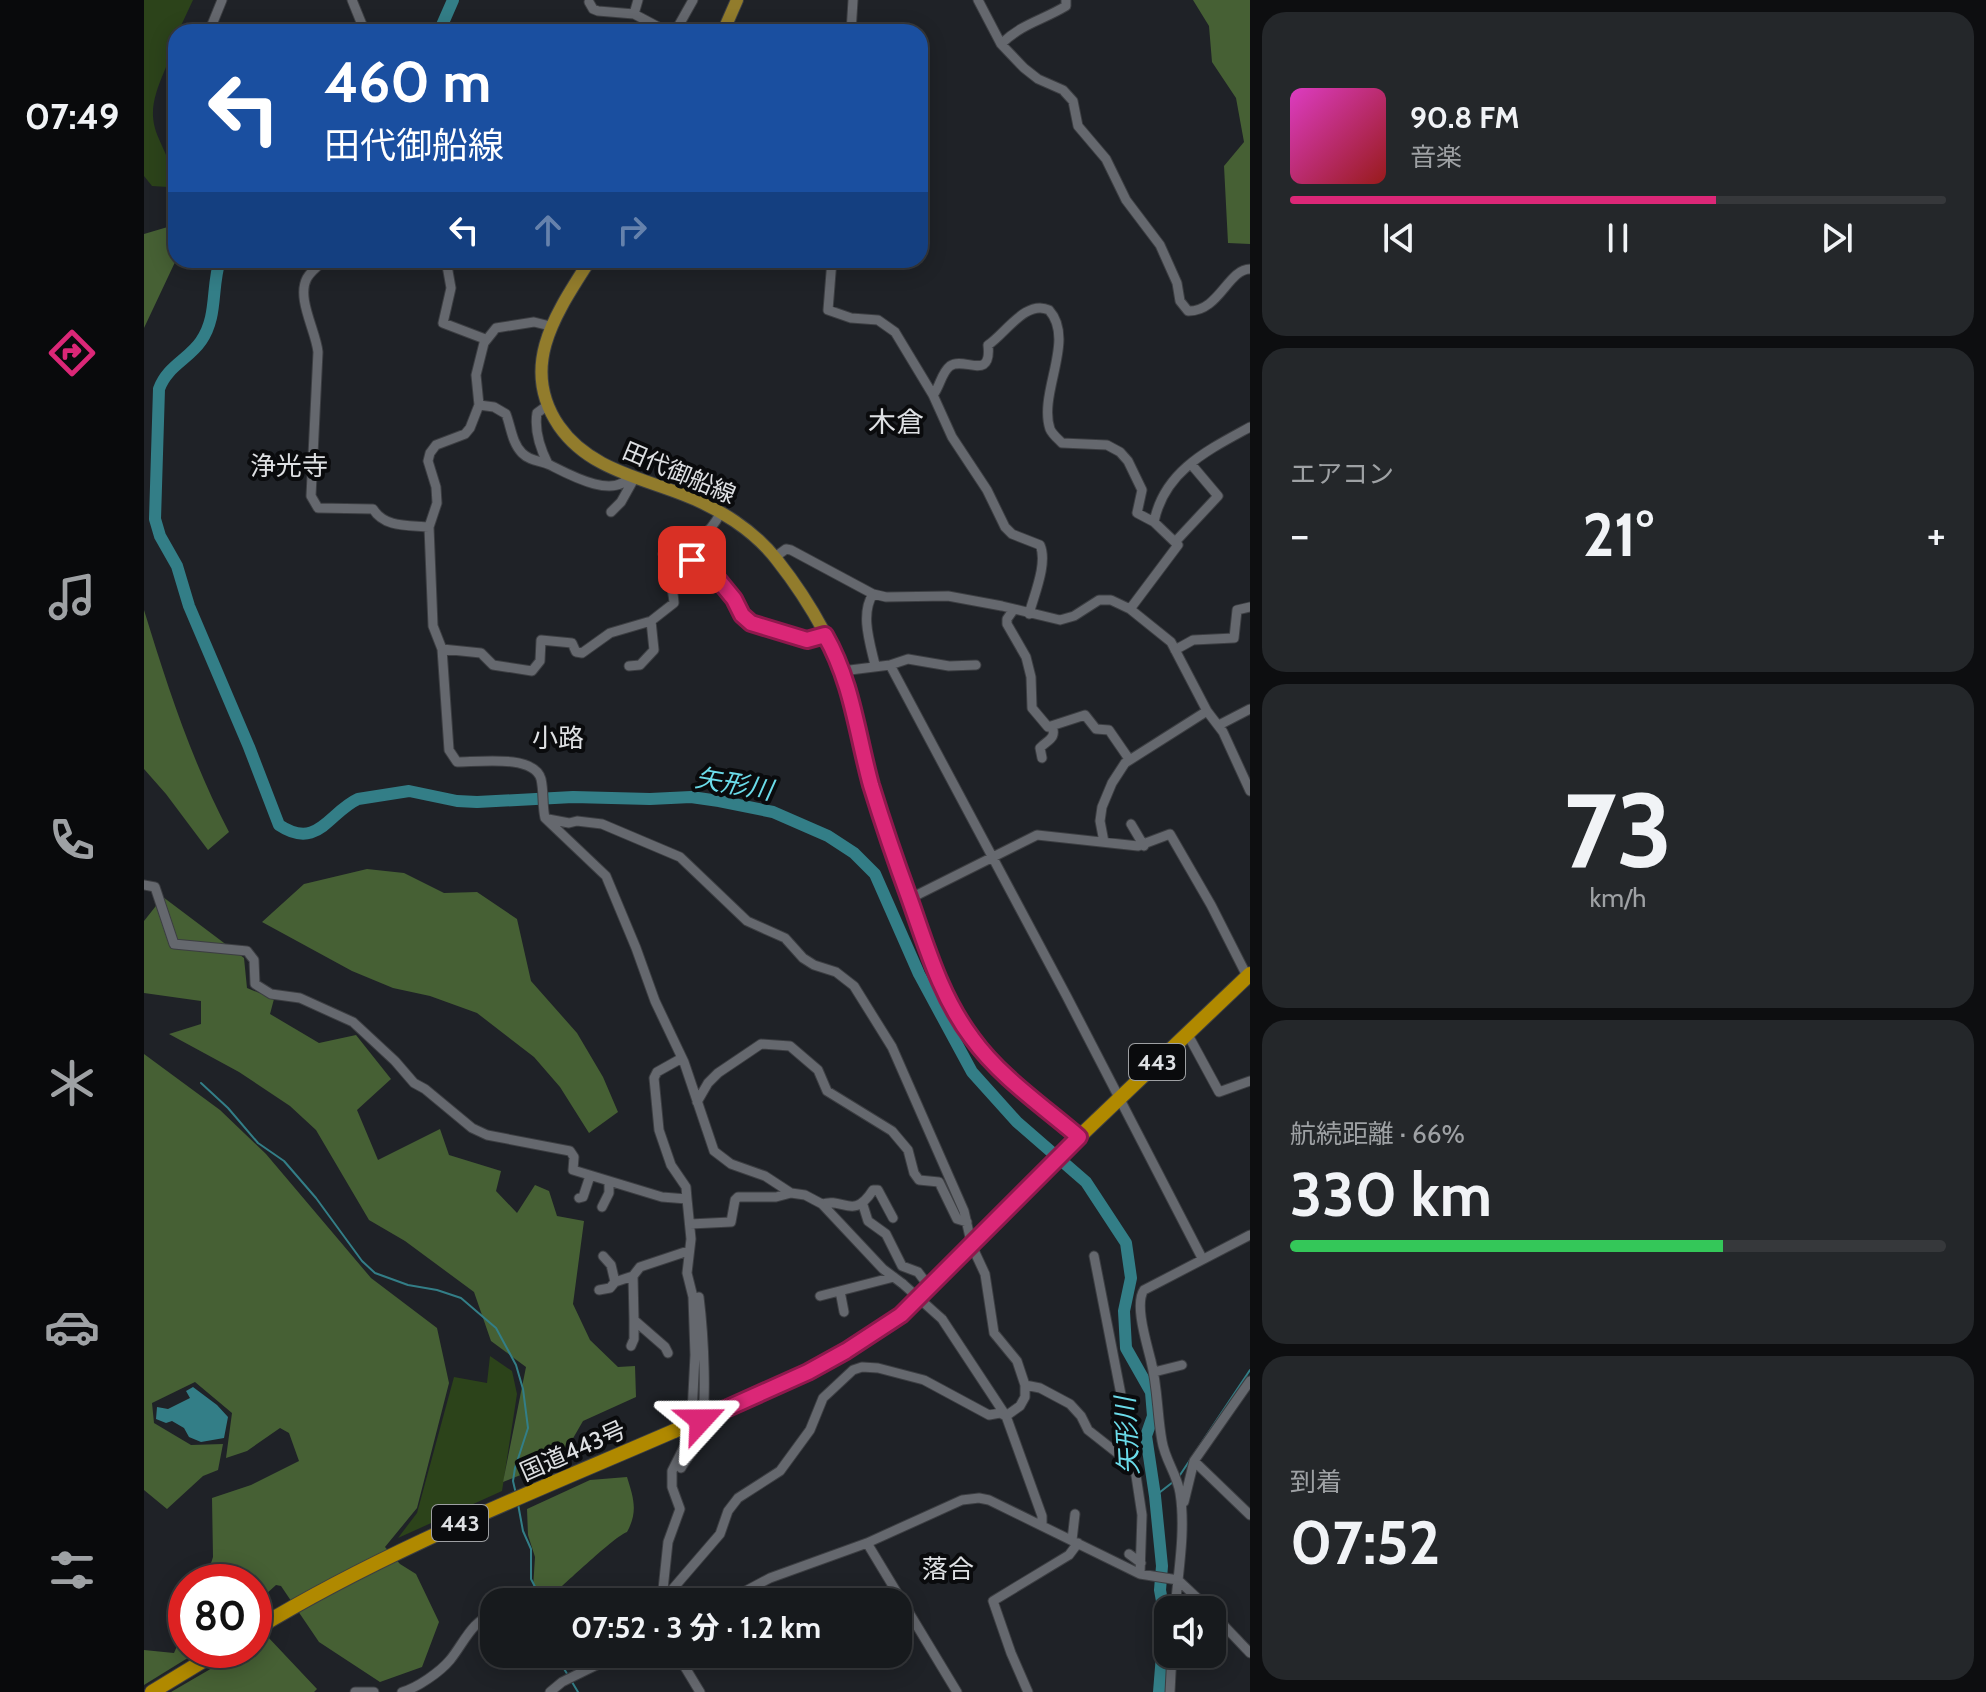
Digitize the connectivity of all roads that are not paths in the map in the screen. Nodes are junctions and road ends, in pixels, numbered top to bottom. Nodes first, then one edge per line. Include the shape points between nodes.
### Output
1 (222, 0) edge
2 (352, 0) edge
3 (638, 0) edge
4 (693, 0) edge
5 (737, 0) edge
6 (853, 0) edge
7 (978, 0) edge
8 (1066, 0) edge
9 (589, 2) dead end
10 (634, 14) junction
11 (212, 24) edge
12 (362, 24) edge
13 (653, 24) edge
14 (680, 24) edge
15 (726, 24) edge
16 (852, 24) edge
17 (1001, 44) junction
18 (317, 268) edge
19 (447, 268) edge
20 (585, 268) edge
21 (831, 268) edge
22 (1250, 269) edge
23 (550, 326) junction
24 (485, 339) junction
25 (933, 395) junction
26 (479, 405) junction
27 (548, 405) junction
28 (1250, 427) edge
29 (548, 464) junction
30 (1191, 464) junction
31 (632, 476) junction
32 (611, 512) dead end
33 (721, 512) junction
34 (1154, 522) junction
35 (429, 527) junction
36 (1176, 541) junction
37 (663, 554) junction
38 (775, 557) junction
39 (873, 594) junction
40 (1250, 607) edge
41 (1014, 609) junction
42 (1130, 609) junction
43 (1029, 614) junction
44 (651, 621) junction
45 (825, 635) junction
46 (442, 649) junction
47 (1175, 650) junction
48 (875, 665) junction
49 (890, 665) junction
50 (976, 665) dead end
51 (629, 666) dead end
52 (842, 671) junction
53 (1250, 709) edge
54 (1207, 711) junction
55 (1219, 725) junction
56 (1052, 726) junction
57 (1042, 758) dead end
58 (1129, 759) junction
59 (1250, 791) edge
60 (546, 816) junction
61 (1131, 824) dead end
62 (1104, 842) junction
63 (1144, 846) junction
64 (991, 858) junction
65 (144, 885) edge
66 (909, 899) junction
67 (1248, 975) edge
68 (1187, 1033) junction
69 (682, 1058) junction
70 (1250, 1081) edge
71 (1119, 1100) junction
72 (697, 1102) junction
73 (1079, 1137) junction
74 (590, 1176) junction
75 (609, 1182) junction
76 (791, 1193) junction
77 (579, 1198) dead end
78 (687, 1199) junction
79 (822, 1204) junction
80 (863, 1205) junction
81 (602, 1207) dead end
82 (893, 1218) dead end
83 (967, 1222) junction
84 (690, 1224) junction
85 (1250, 1235) edge
86 (972, 1246) junction
87 (688, 1251) junction
88 (603, 1256) dead end
89 (1094, 1256) dead end
90 (1202, 1258) junction
91 (633, 1276) junction
92 (894, 1277) junction
93 (615, 1282) junction
94 (930, 1288) junction
95 (599, 1290) dead end
96 (692, 1290) junction
97 (840, 1291) junction
98 (820, 1296) dead end
99 (844, 1312) dead end
100 (634, 1320) junction
101 (631, 1346) dead end
102 (668, 1353) dead end
103 (1182, 1365) dead end
104 (1154, 1372) junction
105 (1250, 1381) edge
106 (1025, 1385) junction
107 (1006, 1416) junction
108 (700, 1420) junction
109 (1194, 1461) junction
110 (1135, 1467) junction
111 (1246, 1505) edge
112 (680, 1509) junction
113 (1075, 1514) dead end
114 (1181, 1515) junction
115 (1250, 1515) edge
116 (1042, 1525) junction
117 (1075, 1541) junction
118 (867, 1543) junction
119 (1129, 1554) dead end
120 (1141, 1563) junction
121 (1143, 1575) junction
122 (1176, 1580) junction
123 (663, 1588) edge
124 (673, 1588) edge
125 (751, 1588) edge
126 (1175, 1596) edge
127 (1194, 1596) edge
128 (272, 1619) edge
129 (480, 1622) edge
130 (1226, 1627) edge
131 (1250, 1653) edge
132 (191, 1668) edge
133 (590, 1668) edge
134 (685, 1668) edge
135 (1171, 1668) edge
136 (152, 1692) edge
137 (355, 1692) edge
138 (374, 1692) edge
139 (402, 1692) edge
140 (550, 1692) edge
141 (700, 1692) edge
142 (957, 1692) edge
143 (1028, 1692) edge
144 (1170, 1692) edge

1 - 11 street
2 - 12 street
3 - 10 street
4 - 14 street
5 - 15 main road
6 - 16 street
7 - 17 street
8 - 17 street via 1066,6 1026,23
9 - 10 street via 598,11
10 - 13 street
17 - 22 street via 1024,68 1073,101 1078,126 1106,159 1126,200 1160,245 1188,311 1205,307 1238,273
18 - 35 street via 305,285 318,352 311,496 318,508 373,509 391,524
19 - 24 street via 451,288 443,323
20 - 23 main road, 田代御船線
21 - 25 street via 828,310 888,326
23 - 24 street via 504,326
23 - 27 main road, 田代御船線 via 541,372
24 - 26 street via 476,375
25 - 34 street via 949,367 982,365 988,359 988,345 1014,320 1038,307 1049,310 1058,325 1050,431 1062,443 1107,445 1120,452 1142,490 1137,513
25 - 43 street via 1005,527 1043,551
26 - 29 street via 501,409 516,446 531,460
26 - 35 street via 465,434 436,445 430,453 437,503
27 - 29 street via 535,422
27 - 31 main road, 田代御船線 via 572,444 591,459
28 - 30 street
29 - 31 street via 589,483 618,485
30 - 34 street via 1167,485
30 - 36 street via 1218,496
31 - 32 street
31 - 33 main road, 田代御船線
33 - 37 street via 697,540 667,538
33 - 38 main road, 田代御船線
34 - 36 street
35 - 46 street via 433,626
36 - 42 street via 1176,551
37 - 44 street via 674,603
37 - 45 street via 684,556 709,570 751,623 807,640
38 - 39 street via 791,550
38 - 45 main road, 田代御船線
39 - 41 street via 948,596
39 - 48 street via 867,618
40 - 47 street via 1237,610 1234,638 1193,640
41 - 43 street
41 - 56 street via 1007,624 1026,657 1032,708
42 - 43 street via 1105,599 1065,620
42 - 47 street via 1164,634
44 - 46 street via 610,633 582,653 572,643 541,640 540,661 532,671 493,665 481,653
44 - 51 street via 654,650 640,665
45 - 52 main road, 田代御船線
46 - 60 street via 452,757 457,762 526,764 541,781
47 - 54 street
48 - 49 street
48 - 52 street
49 - 50 street via 908,659
49 - 64 street
52 - 66 main road, 田代御船線 via 870,781
53 - 55 street
54 - 55 street
54 - 58 street
55 - 59 street
56 - 57 street via 1053,736 1040,748
56 - 58 street via 1085,715 1096,729 1109,730
58 - 62 street via 1106,796 1100,821
60 - 69 street via 606,876
60 - 83 street via 602,824 680,857 747,921 785,938 814,965 848,979 892,1047
61 - 63 street
62 - 63 street
62 - 64 street via 1037,835
63 - 67 street via 1170,834
64 - 66 street
64 - 71 street
65 - 74 street via 155,887 174,944 247,951 254,960 255,984 262,991 300,998 353,1022 414,1083 472,1128 570,1151 573,1170
66 - 73 main road, 田代御船線 via 950,1005 973,1040
67 - 68 highway, 国道443号 / 443
68 - 70 street via 1219,1092
68 - 71 highway, 国道443号 / 443
69 - 72 street
69 - 78 street via 654,1078 659,1130
71 - 73 highway, 国道443号 / 443
71 - 90 street
72 - 76 street via 708,1140 722,1159
72 - 83 street via 718,1073 761,1044 790,1046 818,1070 827,1091 892,1131 908,1150 916,1177 939,1182 957,1219
73 - 86 highway, 国道443号 / 443
74 - 75 street
74 - 77 street
75 - 78 street
75 - 81 street
76 - 79 street
76 - 84 street via 738,1197 731,1222
78 - 84 street
79 - 80 street
79 - 92 street
80 - 82 street via 878,1190
80 - 94 street via 868,1221 886,1234 902,1266 918,1272
83 - 86 street
84 - 87 street
85 - 90 street
86 - 94 highway, 国道443号 / 443
86 - 106 street via 985,1274 994,1333 1017,1361
87 - 91 street via 640,1267
87 - 96 street
88 - 93 street
89 - 110 street
90 - 104 street via 1141,1293
91 - 93 street
91 - 100 street
92 - 97 street
92 - 107 street, bridge via 942,1319
93 - 95 street
94 - 108 highway, 国道443号 / 443 via 901,1315 846,1351
96 - 108 street via 699,1297 702,1333
96 - 112 street via 693,1419 672,1471
97 - 98 street
97 - 99 street
100 - 101 street
100 - 102 street
103 - 104 street
104 - 114 street via 1162,1441 1176,1475
105 - 109 street
106 - 107 street via 1020,1406
106 - 110 street via 1070,1404 1088,1430
107 - 116 street
107 - 124 street via 984,1415 957,1396 894,1370 853,1370 823,1398 810,1430 780,1471 738,1498 720,1534
108 - 112 street via 698,1441 678,1471
108 - 128 highway, 国道443号 / 443, bridge via 397,1551
109 - 111 street
109 - 114 street
110 - 120 street
111 - 115 street
112 - 123 street via 668,1542
113 - 117 street
114 - 122 street
116 - 117 street
116 - 118 street via 979,1498 962,1500
117 - 121 street
117 - 143 street via 1069,1555 993,1601
118 - 125 street
118 - 142 street
119 - 120 street
120 - 121 street
121 - 122 street
122 - 126 street
122 - 127 street
129 - 139 street via 449,1661
130 - 131 street
132 - 136 highway
133 - 140 street
134 - 141 street
135 - 144 street
137 - 138 street

